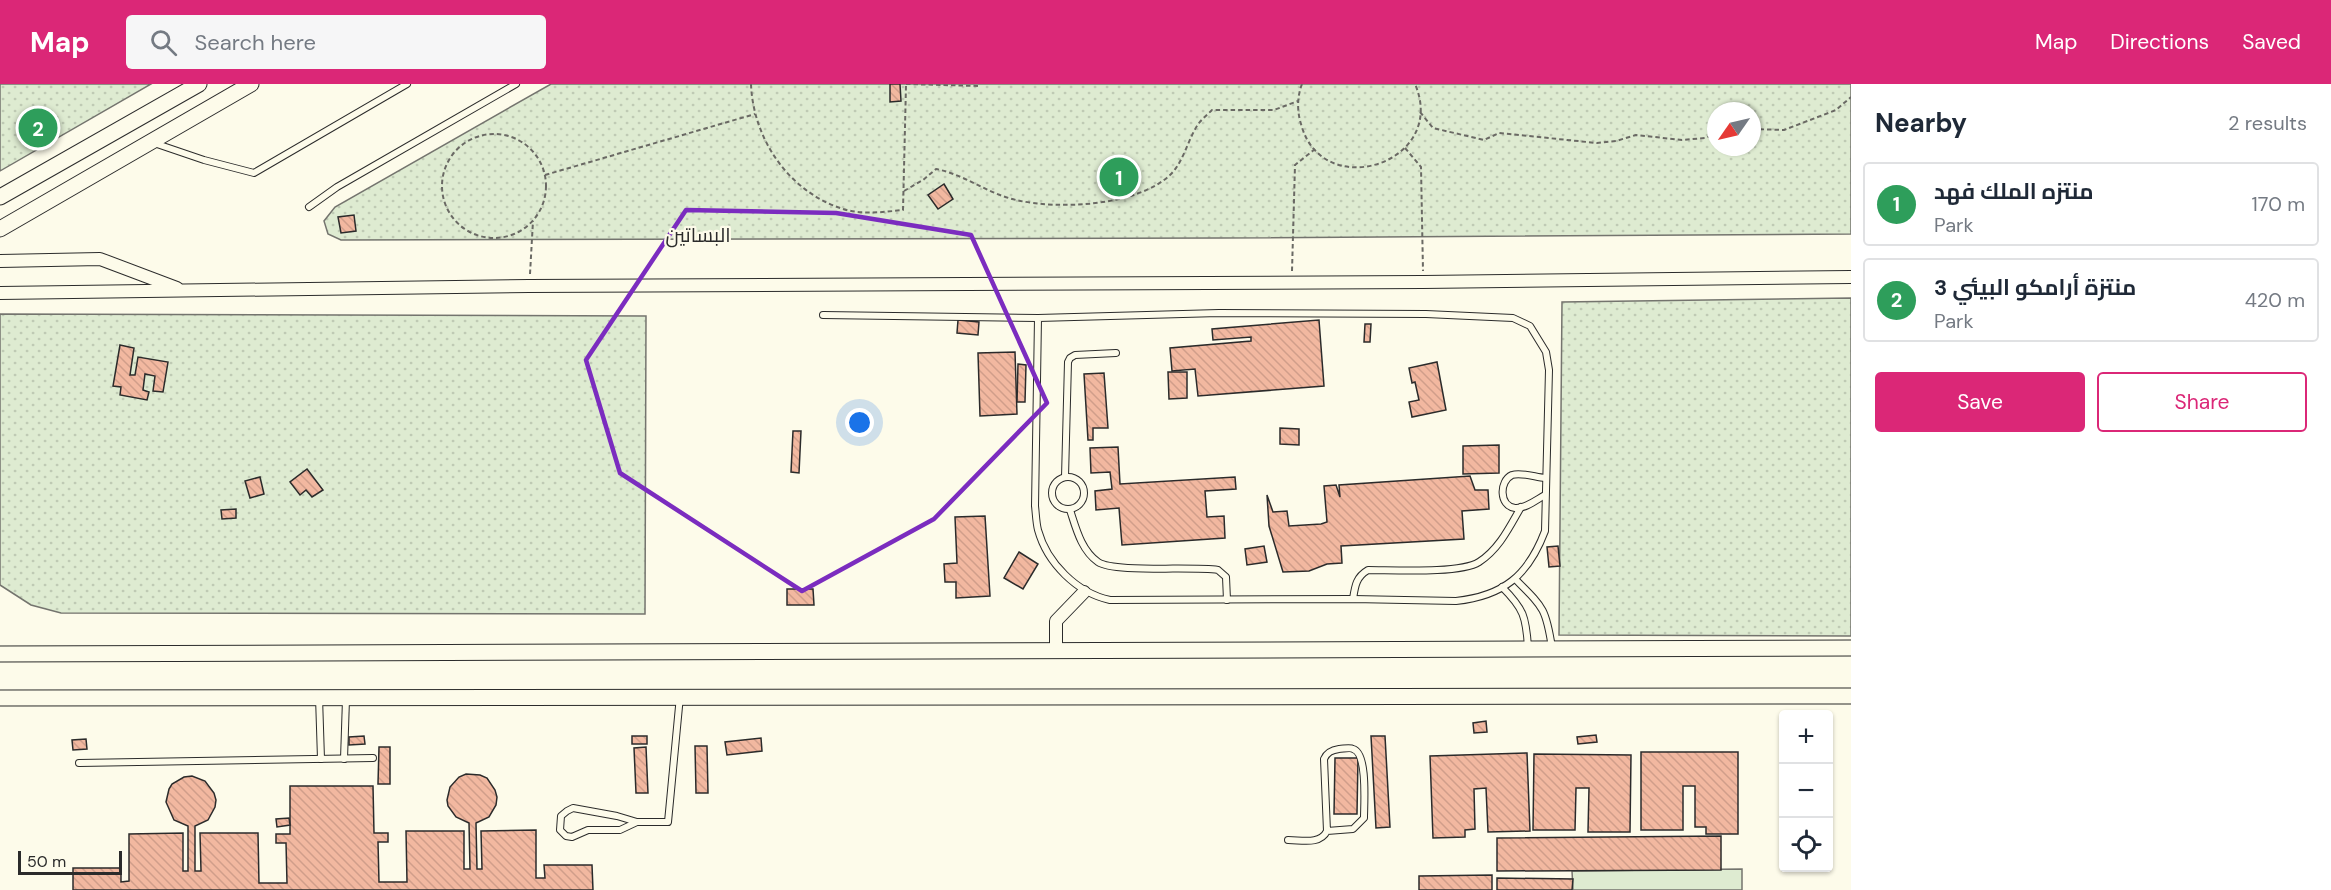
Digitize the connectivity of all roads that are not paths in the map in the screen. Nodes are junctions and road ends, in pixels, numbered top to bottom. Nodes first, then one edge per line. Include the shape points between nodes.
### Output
1 (199, 84) edge
2 (251, 84) edge
3 (407, 84) edge
4 (516, 84) edge
5 (136, 121) junction
6 (150, 142) junction
7 (0, 197) edge
8 (309, 207) dead end
9 (0, 229) edge
10 (0, 261) edge
11 (1851, 277) edge
12 (184, 291) junction
13 (0, 293) edge
14 (823, 315) dead end
15 (1038, 318) junction
16 (1116, 353) dead end
17 (1065, 477) junction
18 (1545, 478) junction
19 (1545, 495) junction
20 (1521, 507) junction
21 (1070, 510) junction
22 (1515, 579) junction
23 (1502, 587) junction
24 (1084, 592) junction
25 (1353, 598) junction
26 (1227, 600) junction
27 (0, 647) edge
28 (1851, 648) edge
29 (1528, 649) junction
30 (1552, 649) junction
31 (1056, 650) junction
32 (0, 654) edge
33 (37, 654) junction
34 (680, 696) junction
35 (1851, 696) edge
36 (319, 697) junction
37 (346, 697) junction
38 (0, 698) edge
39 (373, 758) dead end
40 (321, 759) junction
41 (345, 759) junction
42 (80, 763) dead end
43 (637, 822) junction
44 (1327, 831) junction
45 (1288, 840) dead end

1 - 5 street
2 - 6 street
3 - 6 lane via 254,173
4 - 8 lane
5 - 6 street
5 - 7 street
6 - 9 street
10 - 12 street via 100,259
11 - 12 street
12 - 13 street
14 - 15 lane
15 - 18 lane via 1219,313 1513,318 1530,326 1546,352 1549,370
15 - 24 lane via 1038,531 1050,555
16 - 17 lane via 1075,355 1068,362
17 - 21 lane via 1072,477 1083,487 1082,502
17 - 21 lane via 1053,485 1052,500 1056,506
18 - 19 lane
18 - 20 lane via 1518,474 1506,480 1502,491 1508,505
19 - 20 lane
19 - 22 lane via 1545,531 1531,561
20 - 25 lane via 1496,548 1477,563 1458,568 1368,570 1356,580
21 - 26 lane via 1079,537 1100,563 1116,567 1218,570 1226,577
22 - 23 lane
22 - 30 lane via 1542,607
23 - 25 lane via 1487,596 1456,601
23 - 29 lane via 1523,612
24 - 26 lane via 1110,600
24 - 31 street via 1056,621
25 - 26 lane
27 - 33 lane
28 - 30 street
29 - 30 street
29 - 31 street
31 - 33 street
32 - 33 street
34 - 35 street
34 - 37 street
34 - 43 lane via 668,822
36 - 37 street
36 - 38 street
36 - 40 lane
37 - 41 lane
39 - 41 lane
40 - 41 lane
40 - 42 lane
43 - 43 lane via 573,808 561,816 559,824 560,830 572,837 588,830 620,830
44 - 44 lane via 1324,759 1335,749 1353,748 1362,758 1364,818 1353,829
44 - 45 lane via 1317,840

